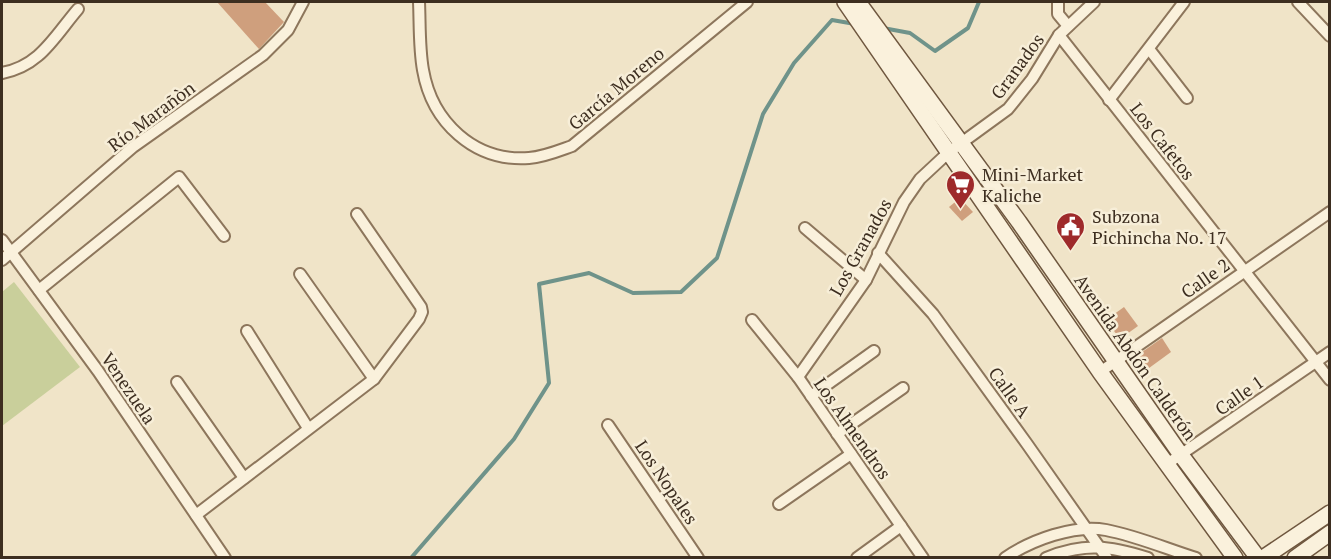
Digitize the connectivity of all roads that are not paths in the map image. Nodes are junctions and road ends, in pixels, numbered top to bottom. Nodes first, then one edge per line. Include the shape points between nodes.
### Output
1 (303, 2) edge
2 (419, 2) edge
3 (747, 2) edge
4 (845, 2) edge
5 (858, 2) edge
6 (1058, 2) edge
7 (1094, 2) edge
8 (1184, 2) edge
9 (1298, 2) edge
10 (78, 9) dead end
11 (1064, 31) junction
12 (1329, 36) edge
13 (1149, 49) junction
14 (893, 61) junction
15 (2, 73) edge
16 (1187, 98) dead end
17 (1109, 100) junction
18 (955, 147) junction
19 (1329, 212) edge
20 (357, 213) dead end
21 (805, 228) dead end
22 (224, 236) dead end
23 (2, 240) edge
24 (11, 253) junction
25 (878, 253) junction
26 (2, 260) edge
27 (1245, 271) junction
28 (300, 274) dead end
29 (866, 279) junction
30 (39, 290) junction
31 (752, 320) dead end
32 (247, 331) dead end
33 (874, 351) dead end
34 (1329, 352) edge
35 (1116, 362) junction
36 (1315, 362) junction
37 (1100, 372) junction
38 (798, 377) junction
39 (374, 379) junction
40 (1329, 380) edge
41 (177, 382) dead end
42 (903, 388) dead end
43 (811, 396) junction
44 (608, 425) dead end
45 (308, 428) junction
46 (837, 434) junction
47 (851, 454) junction
48 (1181, 455) junction
49 (1167, 464) junction
50 (244, 478) junction
51 (779, 504) dead end
52 (1329, 513) edge
53 (196, 515) junction
54 (901, 526) junction
55 (1087, 529) junction
56 (1329, 533) edge
57 (1098, 546) junction
58 (225, 558) edge
59 (698, 558) edge
60 (857, 558) edge
61 (923, 558) edge
62 (1005, 558) edge
63 (1046, 558) edge
64 (1107, 558) edge
65 (1148, 558) edge
66 (1196, 558) edge
67 (1235, 558) edge
68 (1258, 558) edge
69 (1263, 558) edge
70 (1295, 558) edge

1 - 24 street, Río Marañòn via 288,30 263,54 133,147
2 - 3 street, García Moreno via 423,69 428,91 443,120 493,155 519,159 549,155 572,146
4 - 14 main road, Avenida Abdón Calderón
5 - 14 main road, Avenida Abdón Calderón
6 - 11 street, Los Cafetos
7 - 11 street, Granados
8 - 13 street
9 - 12 street
10 - 15 street via 41,55 23,68
11 - 17 street, Los Cafetos
11 - 18 street, Granados via 1008,109
13 - 16 street
13 - 17 street
14 - 18 main road, Avenida Abdón Calderón
17 - 27 street, Los Cafetos
18 - 25 street, Los Granados via 920,179
18 - 35 main road, Avenida Abdón Calderón
18 - 37 main road, Avenida Abdón Calderón
19 - 27 street, Calle 2
20 - 39 street via 422,312
21 - 29 street
22 - 30 street via 179,177
23 - 24 street, Venezuela
24 - 26 street, Río Marañòn
24 - 30 street, Venezuela
25 - 29 street, Los Granados
25 - 55 street, Calle A via 933,314
27 - 35 street, Calle 2
27 - 36 street, Los Cafetos
28 - 39 street
29 - 38 street, Los Granados
30 - 53 street, Venezuela
31 - 38 street, Los Almendros
32 - 45 street
33 - 43 street
34 - 36 street, Calle 1
35 - 37 street, Calle 2
35 - 48 main road, Avenida Abdón Calderón
36 - 40 street, Los Cafetos
36 - 48 street, Calle 1
37 - 49 main road, Avenida Abdón Calderón
38 - 43 street, Los Almendros
39 - 45 street
41 - 50 street
42 - 46 street
43 - 46 street, Los Almendros
44 - 59 street, Los Nopales
45 - 50 street
46 - 47 street, Los Almendros
47 - 51 street
47 - 54 street, Los Almendros
48 - 49 street, Calle 1
48 - 68 main road, Avenida Abdón Calderón
49 - 67 main road, Avenida Abdón Calderón
50 - 53 street
52 - 69 main road
53 - 58 street, Venezuela
54 - 60 street
54 - 61 street, Los Almendros
55 - 57 street, Calle A
55 - 62 street via 1049,536
55 - 66 street via 1106,530
56 - 70 main road
57 - 63 street
57 - 64 street, Calle A
57 - 65 street

